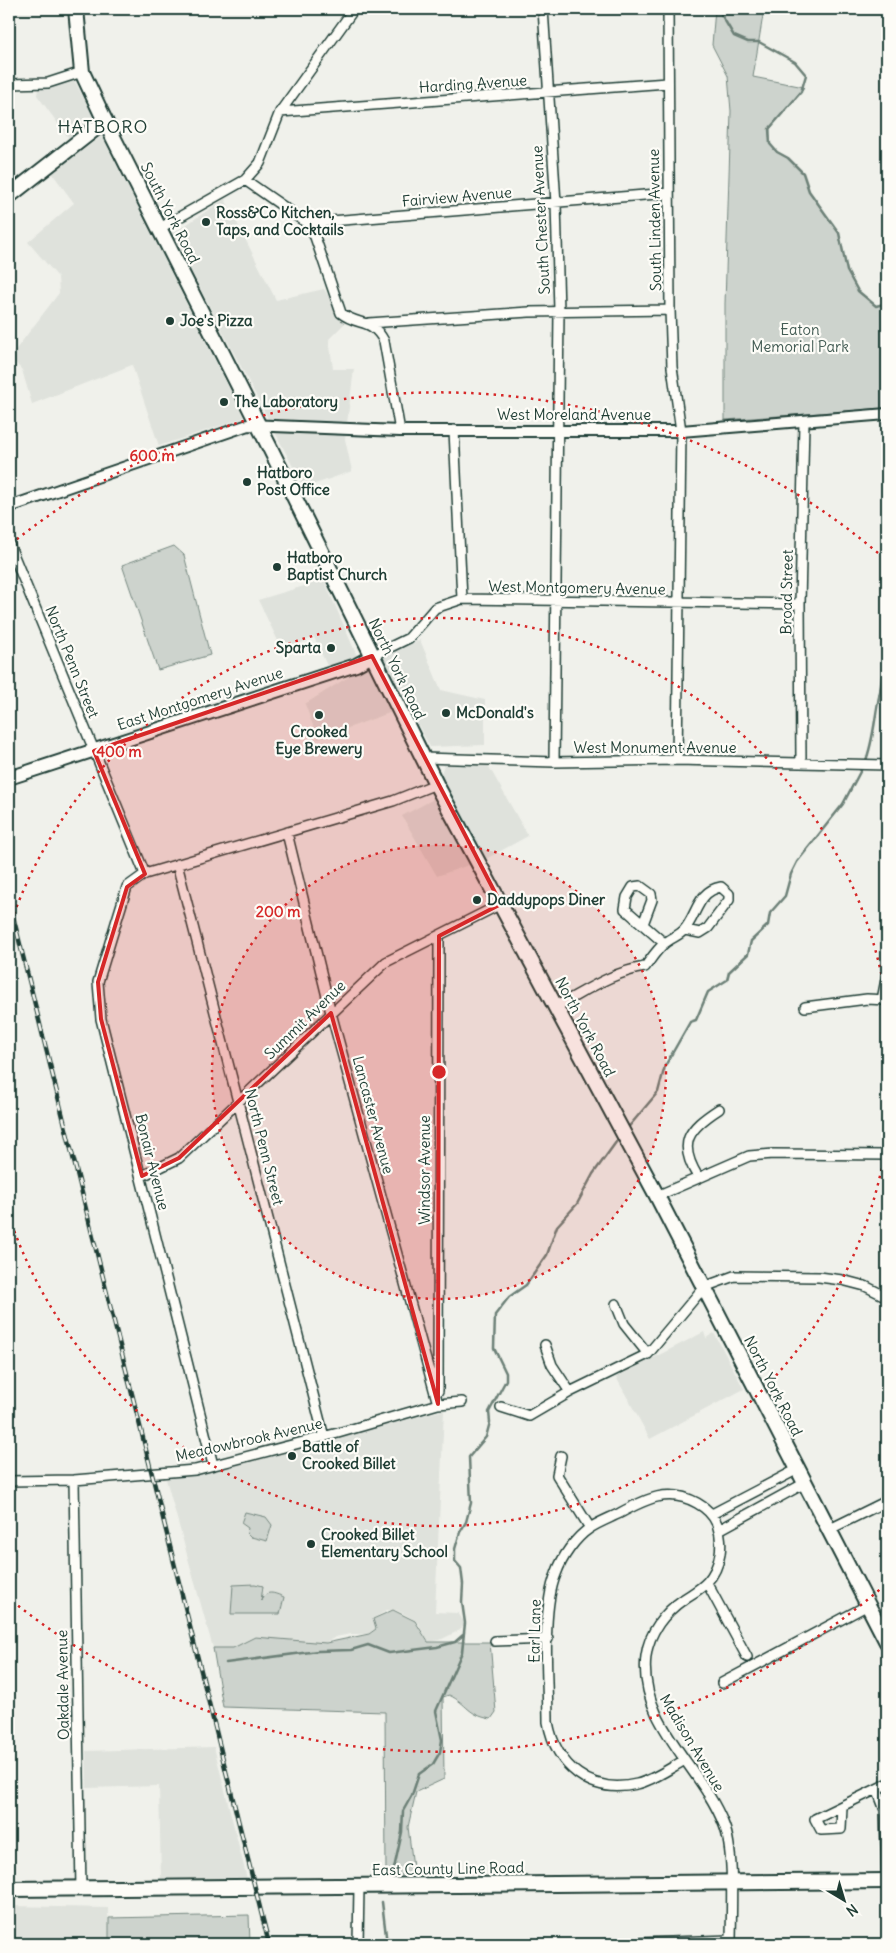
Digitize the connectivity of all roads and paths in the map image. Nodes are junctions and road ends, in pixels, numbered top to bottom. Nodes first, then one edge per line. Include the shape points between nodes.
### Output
1 (76, 9) edge
2 (354, 9) edge
3 (543, 9) edge
4 (668, 9) edge
5 (82, 72) junction
6 (667, 83) junction
7 (9, 84) edge
8 (547, 92) junction
9 (280, 112) junction
10 (105, 121) junction
11 (244, 180) junction
12 (669, 193) junction
13 (9, 196) edge
14 (556, 203) junction
15 (307, 223) junction
16 (160, 228) junction
17 (670, 310) junction
18 (559, 311) junction
19 (369, 323) junction
20 (887, 414) edge
21 (804, 422) junction
22 (259, 426) junction
23 (454, 430) junction
24 (559, 430) junction
25 (400, 431) junction
26 (681, 431) junction
27 (9, 507) edge
28 (9, 544) edge
29 (462, 599) junction
30 (555, 602) junction
31 (678, 604) junction
32 (800, 604) junction
33 (372, 656) junction
34 (94, 751) junction
35 (424, 758) junction
36 (677, 760) junction
37 (554, 762) junction
38 (801, 763) junction
39 (887, 765) edge
40 (9, 778) edge
41 (436, 784) junction
42 (287, 833) junction
43 (177, 864) junction
44 (145, 874) junction
45 (502, 904) junction
46 (643, 924) dead end
47 (685, 930) junction
48 (439, 936) junction
49 (664, 943) junction
50 (887, 974) edge
51 (884, 1000) edge
52 (555, 1007) junction
53 (805, 1007) dead end
54 (331, 1013) junction
55 (239, 1103) junction
56 (720, 1109) dead end
57 (887, 1155) edge
58 (142, 1176) junction
59 (698, 1177) junction
60 (657, 1196) junction
61 (704, 1287) junction
62 (887, 1297) edge
63 (616, 1304) dead end
64 (545, 1345) dead end
65 (648, 1354) junction
66 (570, 1392) junction
67 (462, 1402) dead end
68 (438, 1404) junction
69 (501, 1407) dead end
70 (324, 1437) junction
71 (561, 1456) dead end
72 (213, 1465) junction
73 (798, 1469) junction
74 (74, 1480) junction
75 (9, 1482) edge
76 (805, 1483) junction
77 (887, 1501) edge
78 (712, 1514) junction
79 (590, 1528) junction
80 (719, 1530) junction
81 (828, 1530) junction
82 (707, 1583) junction
83 (868, 1605) junction
84 (548, 1639) junction
85 (494, 1641) dead end
86 (887, 1642) edge
87 (747, 1657) dead end
88 (722, 1683) dead end
89 (685, 1760) junction
90 (887, 1784) edge
91 (877, 1789) junction
92 (842, 1806) dead end
93 (730, 1882) junction
94 (887, 1882) edge
95 (359, 1887) junction
96 (9, 1890) edge
97 (81, 1890) junction
98 (731, 1942) edge
99 (358, 1944) edge
100 (609, 1944) edge

1 - 5 main road, South York Road
2 - 9 street
3 - 8 street, South Chester Avenue
4 - 6 street, South Linden Avenue
5 - 7 street via 48,83
5 - 10 main road, South York Road
6 - 8 street, Harding Avenue
6 - 12 street, South Linden Avenue
8 - 9 street, Harding Avenue
8 - 14 street, South Chester Avenue
9 - 11 street via 260,163
10 - 13 main road
10 - 16 main road, South York Road
11 - 15 street
11 - 16 street
12 - 14 street, Fairview Avenue
12 - 17 street, South Linden Avenue
14 - 15 street, Fairview Avenue
14 - 18 street, South Chester Avenue
15 - 19 street via 341,312 349,318
16 - 22 main road, South York Road
17 - 18 street
17 - 26 street, South Linden Avenue via 672,367
18 - 19 street
18 - 24 street, South Chester Avenue
19 - 25 street via 384,341
20 - 21 street, West Moreland Avenue
21 - 26 street, West Moreland Avenue
21 - 32 street, Broad Street
22 - 25 street, West Moreland Avenue
22 - 27 street, West Moreland Avenue via 248,425
22 - 33 main road, North York Road
23 - 24 street, West Moreland Avenue
23 - 25 street, West Moreland Avenue
23 - 29 street
24 - 26 street, West Moreland Avenue
24 - 30 street, South Chester Avenue
26 - 31 street, South Linden Avenue
28 - 34 street, North Penn Street
29 - 30 street, West Montgomery Avenue
29 - 33 street, West Montgomery Avenue via 435,608 408,638
30 - 31 street, West Montgomery Avenue
30 - 37 street, South Chester Avenue
31 - 32 street, West Montgomery Avenue
31 - 36 street, South Linden Avenue
32 - 38 street, Broad Street
33 - 34 main road, East Montgomery Avenue via 356,665
33 - 35 main road, North York Road
34 - 40 main road, East Montgomery Avenue
34 - 44 street, North Penn Street
35 - 37 street, West Monument Avenue
35 - 41 main road, North York Road
36 - 37 street, West Monument Avenue
36 - 38 street, West Monument Avenue
38 - 39 street, West Monument Avenue
41 - 42 street via 408,796
41 - 45 main road, North York Road
42 - 43 street
42 - 54 street, Lancaster Avenue
43 - 44 street
43 - 55 street, North Penn Street
44 - 58 street, Bonair Avenue via 127,887 98,982 101,1019
45 - 48 street, Summit Avenue
45 - 52 main road, North York Road
46 - 49 street
47 - 47 street via 706,894 722,887 729,900 708,928 700,933
47 - 49 street
48 - 54 street, Summit Avenue via 386,962
48 - 68 street, Windsor Avenue
49 - 52 street via 645,967 614,975
50 - 51 street
51 - 53 street via 867,998
52 - 60 main road, North York Road
54 - 55 street, Summit Avenue
54 - 68 street, Lancaster Avenue
55 - 58 street, Summit Avenue via 179,1158
55 - 70 street, North Penn Street
56 - 59 street via 697,1126 687,1143 687,1156
57 - 59 street via 761,1154
58 - 72 street, Bonair Avenue
59 - 60 street
60 - 61 main road, North York Road
61 - 62 street via 734,1276 819,1277 865,1286
61 - 65 street
61 - 73 main road, North York Road
63 - 65 street via 624,1324
64 - 66 street via 552,1365
65 - 66 street
66 - 69 street via 529,1416
67 - 68 street, Meadowbrook Avenue
68 - 70 street, Meadowbrook Avenue
70 - 72 street, Meadowbrook Avenue
71 - 79 street via 557,1476
72 - 74 street, Meadowbrook Avenue via 170,1473
73 - 76 main road, North York Road
73 - 78 street
74 - 75 street, Meadowbrook Avenue
74 - 97 street, Oakdale Avenue
76 - 80 street
76 - 81 main road, North York Road
77 - 81 street
78 - 79 street, Earl Lane via 686,1498 659,1496
78 - 80 street
79 - 84 street, Earl Lane via 566,1554 556,1574 549,1597
80 - 82 street, Madison Avenue via 719,1558
81 - 83 main road, North York Road
82 - 87 street
82 - 89 street, Madison Avenue via 668,1612 651,1638 646,1653 648,1699
83 - 86 main road, North York Road
83 - 88 street
84 - 85 street
84 - 89 street, Earl Lane via 551,1740 570,1768 583,1778 618,1786 637,1784
89 - 93 street, Madison Avenue via 724,1825 729,1843
90 - 91 street
91 - 92 street
91 - 94 street via 885,1810
93 - 94 main road, East County Line Road
93 - 95 main road, East County Line Road
93 - 98 street, Madison Avenue
95 - 97 main road, East County Line Road
95 - 99 street
96 - 97 main road, East County Line Road
98 - 100 street

